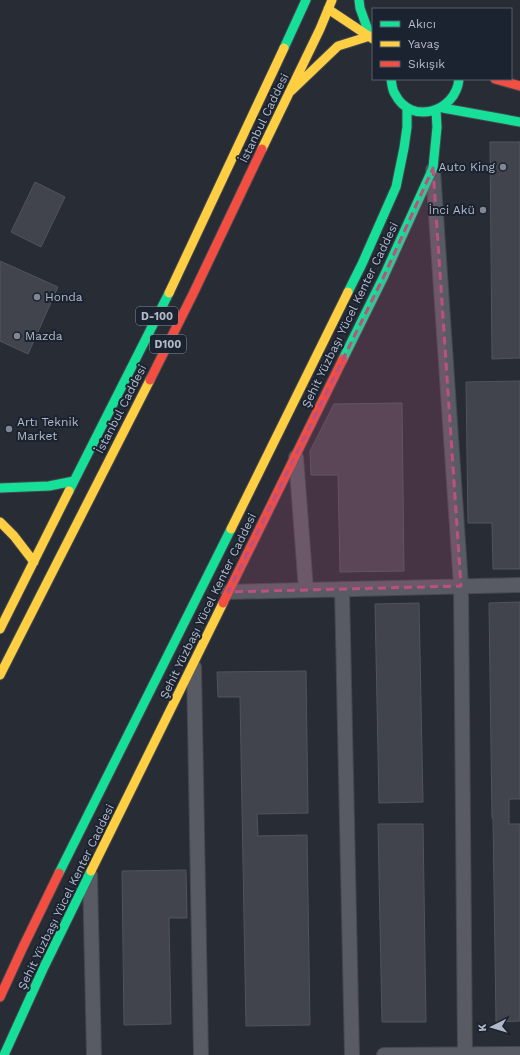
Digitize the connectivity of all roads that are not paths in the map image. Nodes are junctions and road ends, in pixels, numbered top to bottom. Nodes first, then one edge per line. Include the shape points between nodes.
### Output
1 (332, 0) edge
2 (359, 0) edge
3 (316, 4) edge
4 (371, 38) edge
5 (391, 80) edge
6 (459, 80) edge
7 (499, 80) edge
8 (520, 86) edge
9 (290, 92) junction
10 (407, 108) junction
11 (439, 109) junction
12 (520, 122) edge
13 (433, 168) junction
14 (296, 455) junction
15 (74, 481) junction
16 (0, 488) edge
17 (0, 522) edge
18 (34, 562) junction
19 (520, 584) edge
20 (461, 586) junction
21 (342, 589) junction
22 (306, 590) junction
23 (228, 592) junction
24 (0, 629) edge
25 (194, 663) junction
26 (0, 675) edge
27 (90, 874) junction
28 (0, 997) edge
29 (465, 1054) edge
30 (520, 1054) edge
31 (4, 1055) edge
32 (94, 1055) edge
33 (201, 1055) edge
34 (352, 1055) edge
35 (384, 1055) edge

1 - 3 main road, İstanbul Caddesi / D100
2 - 4 main road
3 - 4 main road
3 - 9 main road, İstanbul Caddesi / D100 via 320,29
3 - 15 main road, İstanbul Caddesi / D-100 via 298,19 172,286
4 - 9 main road via 338,46
5 - 10 main road via 398,100
6 - 11 main road via 449,102
7 - 8 main road
9 - 26 main road, İstanbul Caddesi / D100 via 193,294
10 - 11 main road via 418,112
10 - 28 main road, Şehit Yüzbaşı Yücel Kenter Caddesi via 408,127 396,187 362,264
11 - 12 main road
11 - 13 main road, Şehit Yüzbaşı Yücel Kenter Caddesi
13 - 14 main road, Şehit Yüzbaşı Yücel Kenter Caddesi via 384,276
13 - 20 street
14 - 22 street
14 - 23 main road, Şehit Yüzbaşı Yücel Kenter Caddesi
15 - 16 main road via 49,486
15 - 18 main road, İstanbul Caddesi / D-100
17 - 18 main road
18 - 24 main road, İstanbul Caddesi / D-100
19 - 20 street
20 - 21 street
20 - 29 street
21 - 22 street
21 - 34 street
22 - 23 street
23 - 25 main road, Şehit Yüzbaşı Yücel Kenter Caddesi
25 - 27 main road, Şehit Yüzbaşı Yücel Kenter Caddesi
25 - 33 street
27 - 31 main road, Şehit Yüzbaşı Yücel Kenter Caddesi
27 - 32 street
29 - 30 street
29 - 35 street

